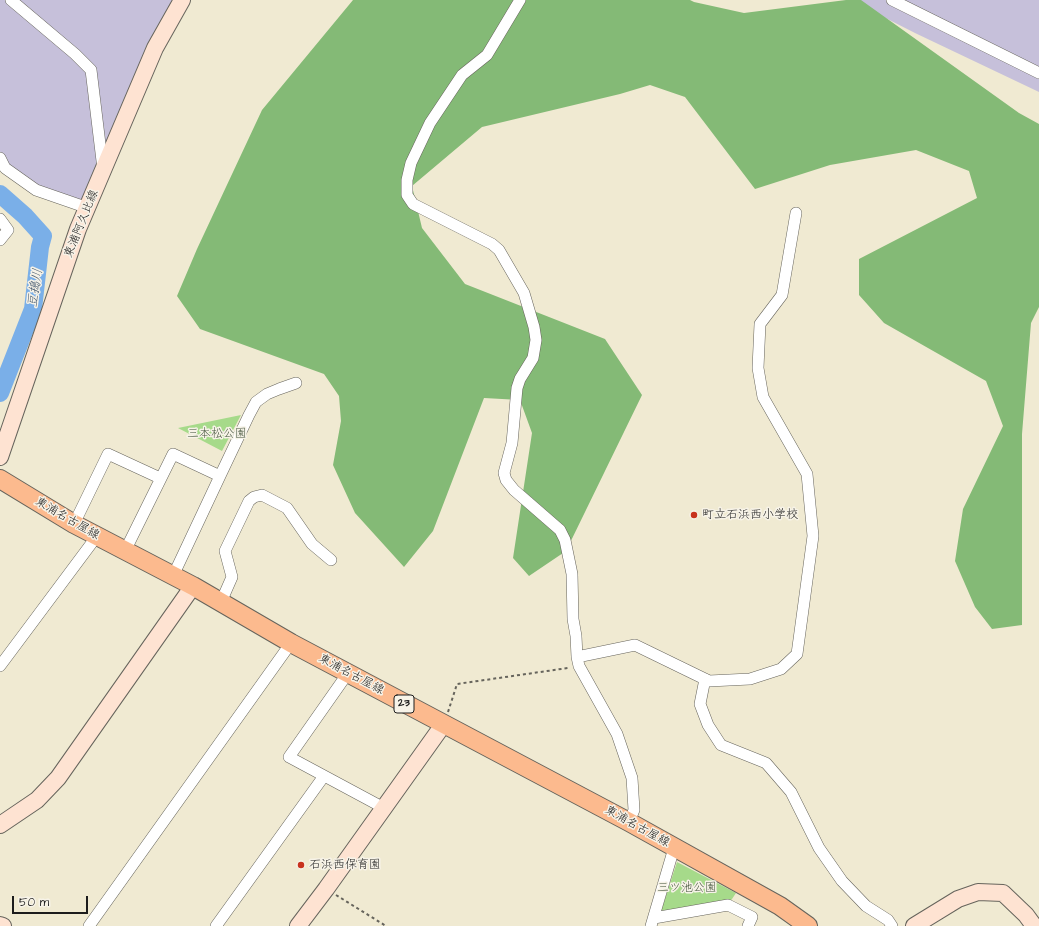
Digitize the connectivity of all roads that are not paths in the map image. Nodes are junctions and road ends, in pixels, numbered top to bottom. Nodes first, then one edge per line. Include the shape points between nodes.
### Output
1 (11, 0) edge
2 (182, 0) edge
3 (520, 0) edge
4 (892, 0) edge
5 (1039, 73) edge
6 (0, 158) edge
7 (104, 171) junction
8 (88, 208) junction
9 (796, 213) dead end
10 (0, 219) edge
11 (0, 240) edge
12 (296, 383) dead end
13 (0, 457) edge
14 (220, 476) junction
15 (160, 478) junction
16 (0, 479) edge
17 (74, 524) junction
18 (97, 536) junction
19 (125, 551) junction
20 (331, 560) dead end
21 (173, 576) junction
22 (193, 586) junction
23 (221, 602) junction
24 (291, 643) junction
25 (578, 662) junction
26 (0, 666) edge
27 (348, 673) junction
28 (705, 679) junction
29 (443, 725) junction
30 (324, 776) junction
31 (384, 808) junction
32 (629, 822) junction
33 (0, 825) edge
34 (674, 848) junction
35 (652, 922) edge
36 (89, 926) edge
37 (216, 926) edge
38 (298, 926) edge
39 (748, 926) edge
40 (808, 926) edge
41 (892, 926) edge
42 (914, 926) edge
43 (1034, 926) edge

1 - 7 street via 91,70
2 - 7 street, 東浦阿久比線 via 155,48 125,115
3 - 25 street via 487,55 462,75 430,123 411,163 407,195 413,204 492,244 499,250 524,293 536,340 533,358 517,388 512,443 504,473 514,490 560,530 565,540 572,574 573,619
4 - 5 street
6 - 8 street via 5,168 36,190
7 - 8 street, 東浦阿久比線
8 - 13 street, 東浦阿久比線 via 78,229
9 - 28 street via 782,295 760,324 758,368 763,397 807,474 813,536 797,654 780,669 750,679
10 - 11 street via 8,230
12 - 14 street via 279,388 256,402
14 - 15 street via 172,454
14 - 21 street
15 - 17 street via 108,454
15 - 19 street
16 - 17 main road, 東浦名古屋線 / 23
17 - 18 main road, 東浦名古屋線 / 23
18 - 19 main road, 東浦名古屋線 / 23
18 - 26 street
19 - 21 main road, 東浦名古屋線 / 23
20 - 23 street via 312,544 287,508 262,495 254,497 248,501 225,551 232,577
21 - 22 main road, 東浦名古屋線 / 23
22 - 23 main road, 東浦名古屋線 / 23
22 - 33 street via 58,778 38,800
23 - 24 main road, 東浦名古屋線 / 23
24 - 27 main road, 東浦名古屋線 / 23
24 - 36 street
25 - 28 street via 635,645
25 - 32 street via 616,734 632,778 634,810
27 - 29 main road, 東浦名古屋線 / 23
27 - 30 street via 289,757
28 - 41 street via 700,704 708,725 722,745 766,763 791,792 819,848 842,881 866,906 888,920
29 - 31 street
29 - 32 main road, 東浦名古屋線 / 23
30 - 31 street
30 - 37 street
31 - 38 street
32 - 34 main road, 東浦名古屋線 / 23
34 - 35 street
34 - 40 main road, 東浦名古屋線 / 23 via 780,906
35 - 39 street via 728,905 752,917
42 - 43 street via 958,898 978,892 1003,893

